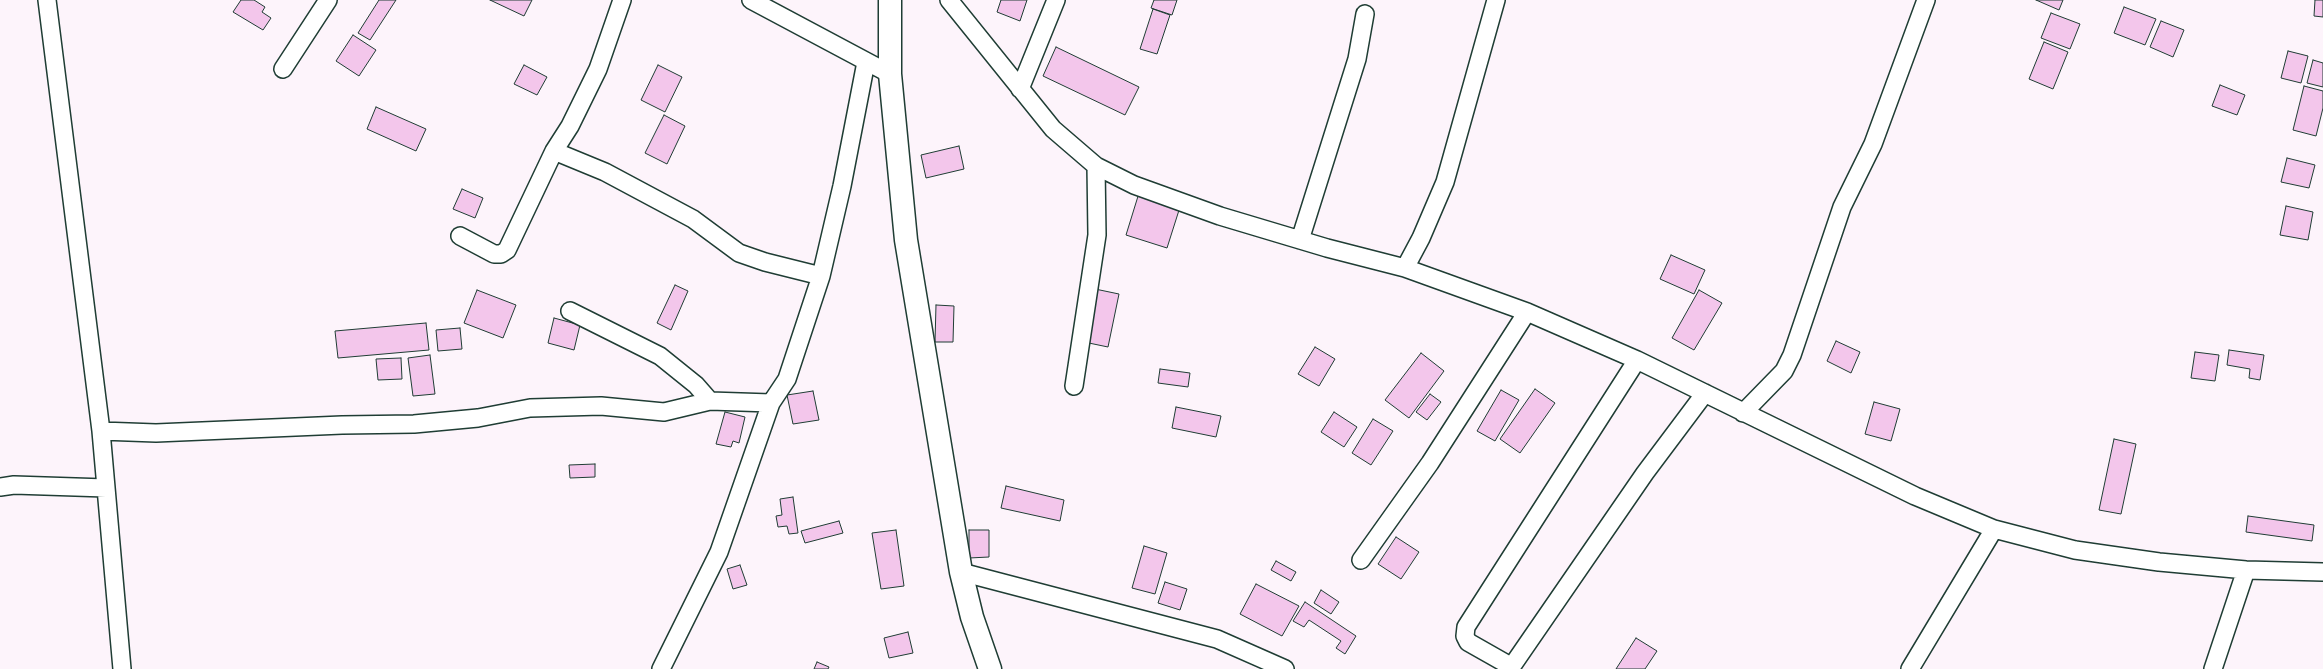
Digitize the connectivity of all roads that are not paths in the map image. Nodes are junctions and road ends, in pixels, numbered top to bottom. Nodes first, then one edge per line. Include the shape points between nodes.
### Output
1 (47, 0) edge
2 (328, 0) edge
3 (622, 0) edge
4 (751, 0) edge
5 (890, 0) edge
6 (948, 0) edge
7 (1056, 0) edge
8 (1496, 0) edge
9 (1926, 0) edge
10 (1365, 14) dead end
11 (866, 62) junction
12 (283, 69) dead end
13 (890, 74) junction
14 (1020, 89) junction
15 (554, 151) junction
16 (1096, 166) junction
17 (460, 236) dead end
18 (1300, 240) junction
19 (1405, 268) junction
20 (821, 276) junction
21 (570, 311) dead end
22 (1527, 312) junction
23 (1638, 360) junction
24 (1074, 386) dead end
25 (1705, 393) junction
26 (710, 401) junction
27 (770, 404) junction
28 (1743, 413) junction
29 (101, 431) junction
30 (0, 487) edge
31 (106, 488) junction
32 (1994, 529) junction
33 (1361, 560) dead end
34 (2246, 570) junction
35 (961, 572) junction
36 (2323, 572) edge
37 (1511, 668) edge
38 (122, 669) edge
39 (661, 669) edge
40 (990, 669) edge
41 (1285, 669) edge
42 (1910, 669) edge
43 (2213, 669) edge

1 - 29 street
2 - 12 street
3 - 15 street via 598,69 570,126
4 - 11 street
5 - 13 street
6 - 14 street
7 - 14 street
8 - 19 street via 1445,182
9 - 28 street via 1873,144 1842,207 1792,356 1784,371
10 - 18 street via 1356,59
11 - 13 street
11 - 20 street via 842,186
13 - 35 street via 906,240
14 - 16 street via 1053,129
15 - 17 street via 507,250 501,254 494,254
15 - 20 street via 605,172 693,220 739,253
16 - 18 street via 1134,185
16 - 24 street via 1097,235
18 - 19 street
19 - 22 street
20 - 27 street via 786,379
21 - 26 street via 660,356 696,385
22 - 23 street
22 - 33 street via 1430,463
23 - 25 street
23 - 37 street via 1466,627 1465,636 1468,642
25 - 28 street
25 - 37 street via 1645,473
26 - 27 street
26 - 29 street via 664,412 601,406 538,408 478,418 414,424 156,433
27 - 39 street via 719,552
28 - 32 street via 1915,496
29 - 31 street
30 - 31 street via 14,484
31 - 38 street
32 - 34 street via 2075,550 2159,562
32 - 42 street
34 - 36 street
34 - 43 street
35 - 40 street via 972,617
35 - 41 street via 1217,639

